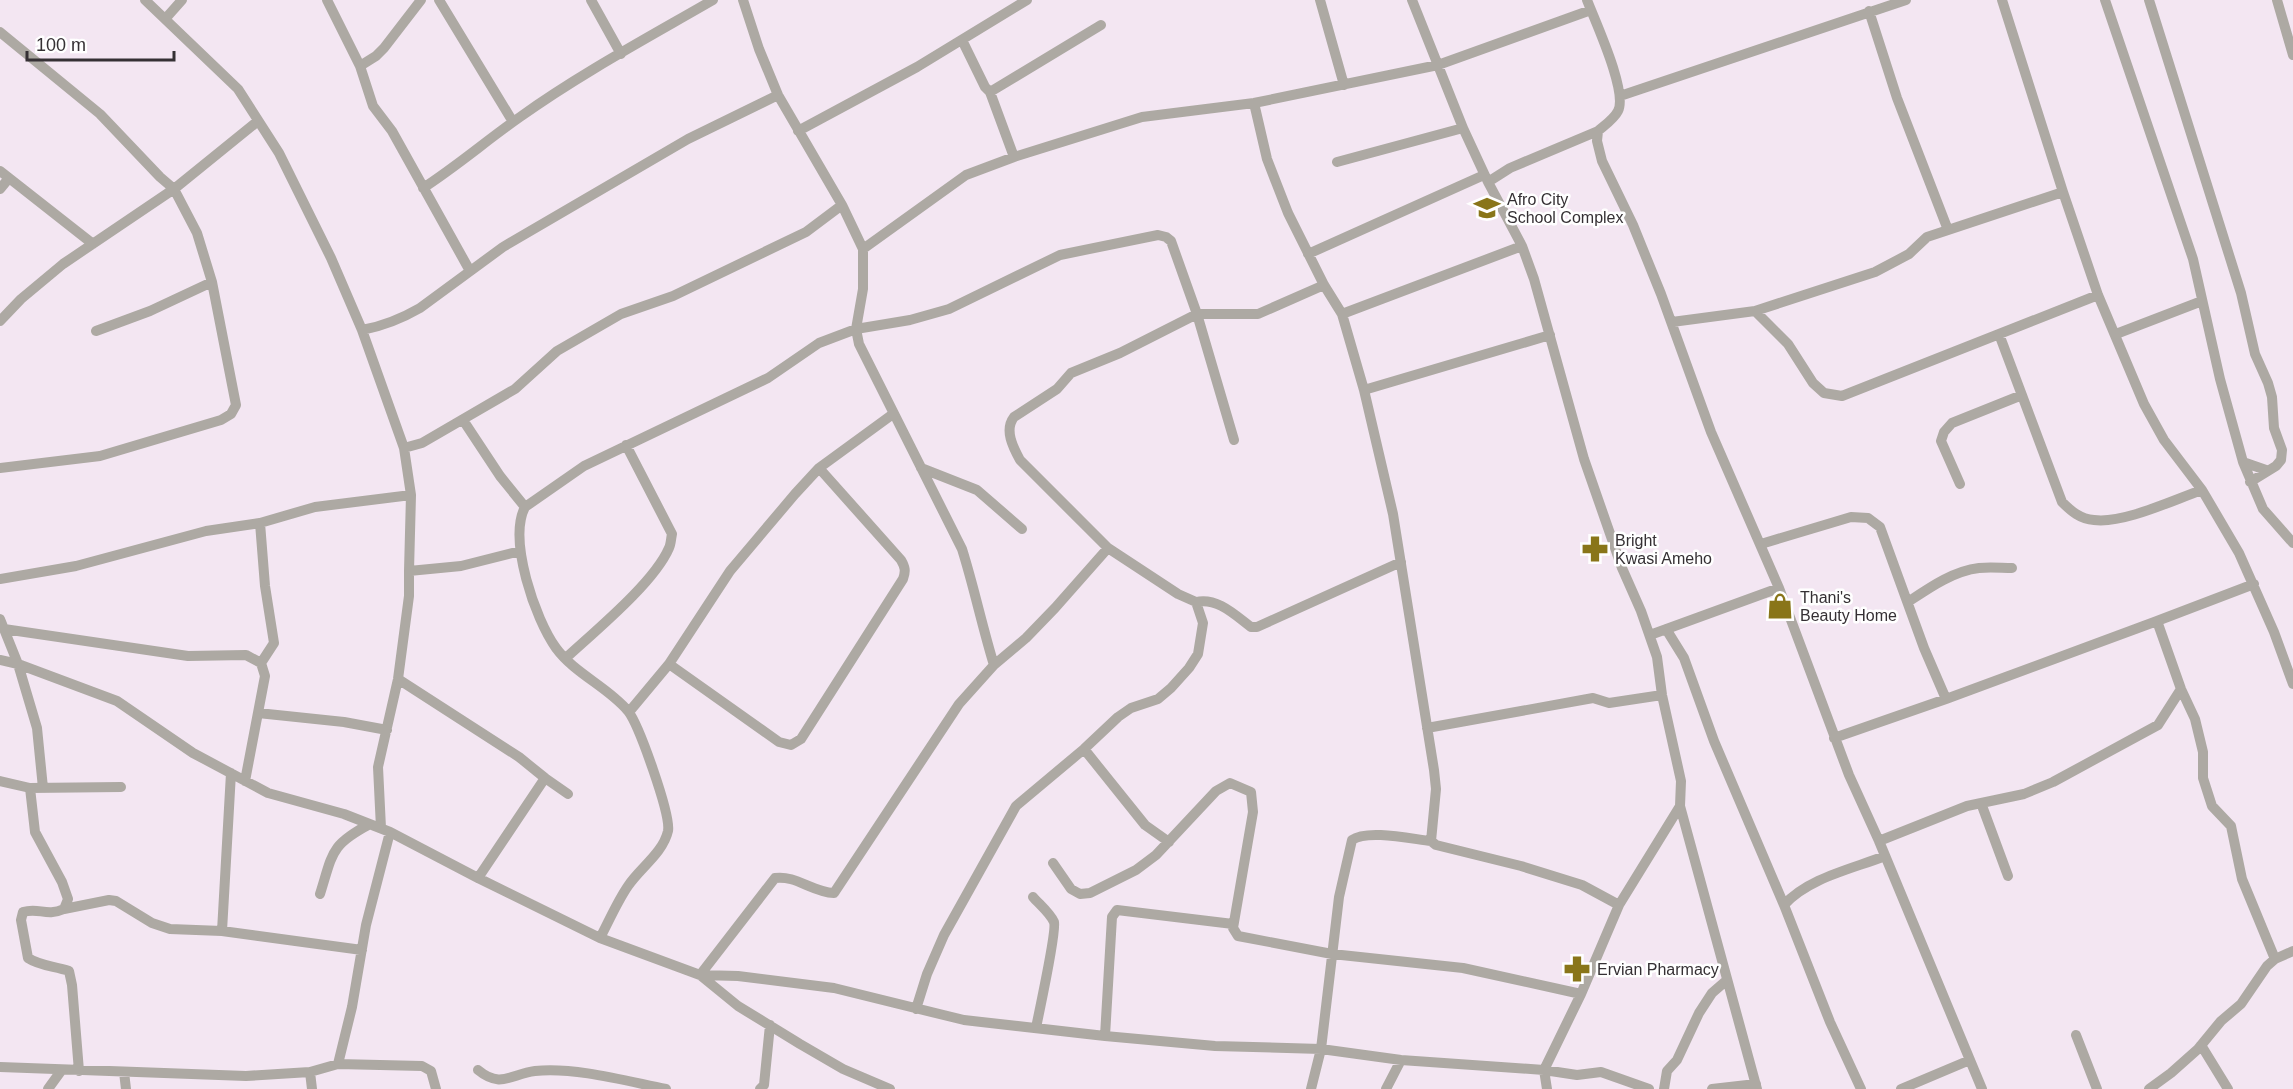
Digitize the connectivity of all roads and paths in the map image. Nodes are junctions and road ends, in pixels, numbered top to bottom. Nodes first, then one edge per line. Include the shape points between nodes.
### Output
1 (145, 0) edge
2 (182, 0) edge
3 (327, 0) edge
4 (421, 0) edge
5 (439, 0) edge
6 (591, 0) edge
7 (713, 0) edge
8 (742, 0) edge
9 (1027, 0) edge
10 (1320, 0) edge
11 (1412, 0) edge
12 (1906, 0) edge
13 (2002, 0) edge
14 (2105, 0) edge
15 (2149, 0) edge
16 (2277, 0) edge
17 (1589, 5) edge
18 (1869, 11) junction
19 (166, 18) junction
20 (1101, 25) dead end
21 (0, 32) edge
22 (962, 40) junction
23 (621, 54) junction
24 (2293, 55) edge
25 (1438, 65) junction
26 (360, 66) junction
27 (1344, 85) junction
28 (990, 92) junction
29 (778, 95) junction
30 (1620, 96) junction
31 (1254, 103) junction
32 (258, 121) junction
33 (513, 122) junction
34 (1463, 128) junction
35 (1598, 130) junction
36 (798, 131) junction
37 (1014, 157) junction
38 (1337, 162) dead end
39 (5, 175) edge
40 (1486, 179) junction
41 (423, 188) junction
42 (0, 189) edge
43 (174, 189) junction
44 (2063, 192) junction
45 (842, 204) junction
46 (1948, 230) junction
47 (93, 244) junction
48 (1522, 246) junction
49 (862, 249) junction
50 (1308, 254) junction
51 (470, 271) junction
52 (212, 282) junction
53 (1324, 285) junction
54 (2098, 295) junction
55 (2202, 301) junction
56 (1755, 311) junction
57 (1197, 314) junction
58 (1342, 314) junction
59 (0, 321) edge
60 (1672, 322) junction
61 (856, 329) junction
62 (362, 330) junction
63 (96, 331) dead end
64 (1999, 334) junction
65 (2116, 334) junction
66 (1550, 335) junction
67 (1364, 390) junction
68 (2022, 395) junction
69 (893, 414) junction
70 (463, 420) junction
71 (1234, 440) dead end
72 (626, 445) junction
73 (404, 448) junction
74 (2243, 462) junction
75 (0, 468) edge
76 (819, 468) junction
77 (921, 468) junction
78 (2266, 470) junction
79 (2250, 482) junction
80 (1960, 483) dead end
81 (2202, 490) junction
82 (411, 495) junction
83 (525, 507) junction
84 (260, 524) junction
85 (1022, 529) dead end
86 (2293, 543) edge
87 (1761, 544) junction
88 (1108, 548) junction
89 (520, 550) junction
90 (1401, 562) junction
91 (2012, 568) dead end
92 (410, 571) junction
93 (0, 579) edge
94 (2254, 584) junction
95 (1779, 588) junction
96 (1196, 602) junction
97 (1908, 602) junction
98 (2157, 621) junction
99 (2, 624) edge
100 (1666, 629) junction
101 (1650, 635) junction
102 (566, 658) junction
103 (0, 660) edge
104 (261, 663) junction
105 (18, 664) junction
106 (669, 664) junction
107 (994, 664) junction
108 (398, 679) junction
109 (2293, 684) edge
110 (2181, 689) junction
111 (1662, 695) junction
112 (1946, 699) junction
113 (629, 712) junction
114 (258, 713) junction
115 (1427, 728) junction
116 (387, 729) junction
117 (1834, 738) junction
118 (1084, 749) junction
119 (231, 773) junction
120 (545, 778) junction
121 (0, 781) edge
122 (245, 781) junction
123 (121, 787) dead end
124 (30, 788) junction
125 (43, 788) junction
126 (568, 794) dead end
127 (1981, 803) junction
128 (1680, 806) junction
129 (380, 828) junction
130 (1431, 841) junction
131 (1879, 841) junction
132 (1169, 842) junction
133 (1885, 856) junction
134 (1053, 862) dead end
135 (2008, 876) dead end
136 (478, 878) junction
137 (320, 894) dead end
138 (1033, 897) dead end
139 (1619, 905) junction
140 (1784, 905) junction
141 (64, 909) junction
142 (1233, 924) junction
143 (222, 931) junction
144 (600, 938) junction
145 (362, 950) junction
146 (2293, 951) edge
147 (1332, 954) junction
148 (2275, 959) junction
149 (700, 975) junction
150 (1727, 980) junction
151 (1581, 994) junction
152 (916, 1010) junction
153 (770, 1025) junction
154 (1036, 1028) junction
155 (2076, 1035) dead end
156 (1105, 1036) junction
157 (2201, 1045) junction
158 (1321, 1049) junction
159 (1401, 1060) junction
160 (1970, 1060) junction
161 (338, 1065) junction
162 (0, 1067) edge
163 (478, 1070) dead end
164 (1544, 1070) junction
165 (61, 1071) junction
166 (79, 1071) junction
167 (124, 1072) junction
168 (310, 1072) junction
169 (1757, 1087) edge
170 (48, 1089) edge
171 (126, 1089) edge
172 (312, 1089) edge
173 (436, 1089) edge
174 (666, 1089) edge
175 (760, 1089) edge
176 (890, 1089) edge
177 (1311, 1089) edge
178 (1386, 1089) edge
179 (1547, 1089) edge
180 (1649, 1089) edge
181 (1664, 1089) edge
182 (1712, 1089) edge
183 (1861, 1089) edge
184 (1901, 1089) edge
185 (1982, 1089) edge
186 (2097, 1089) edge
187 (2149, 1089) edge
188 (2228, 1089) edge

1 - 19 street
2 - 19 street
3 - 26 street
4 - 26 street via 384,48
5 - 33 street
6 - 23 street
7 - 23 street
8 - 29 street
9 - 22 street
10 - 27 street
11 - 25 street
12 - 18 street
13 - 44 street
14 - 55 street via 2193,259
15 - 78 street via 2241,293 2255,354 2272,398 2274,428 2282,450 2281,460
16 - 24 street
17 - 25 street
17 - 30 street
18 - 30 street
18 - 46 street via 1897,98
19 - 32 street via 238,88
20 - 28 street
21 - 43 street via 100,114
22 - 28 street
22 - 36 street
23 - 33 street
25 - 27 street
25 - 34 street
26 - 41 street via 373,106 392,131
27 - 31 street
28 - 37 street
29 - 36 street
29 - 51 street via 688,139 503,247
30 - 35 street via 1619,110
31 - 37 street via 1142,117
31 - 50 street via 1267,159
32 - 43 street
32 - 62 street via 303,199
33 - 41 street
34 - 38 street
34 - 40 street
35 - 40 street
35 - 60 street via 1602,161 1634,225
36 - 45 street
37 - 49 street via 966,175
39 - 42 street
39 - 47 street
40 - 48 street
40 - 50 street
41 - 51 street
43 - 47 street
43 - 52 street via 198,233
44 - 46 street
44 - 54 street
45 - 49 street
45 - 70 street via 806,232 673,296 621,314 566,345 515,389
46 - 56 street via 1927,237 1909,254 1875,272
47 - 59 street via 63,264
48 - 58 street
48 - 66 street
49 - 61 street via 863,289
50 - 53 street
51 - 62 street via 406,316
52 - 63 street
52 - 75 street via 236,405 231,414 100,456
53 - 57 street via 1258,314
53 - 58 street
54 - 64 street
54 - 65 street
55 - 65 street
55 - 74 street
56 - 60 street
56 - 64 street via 1788,344 1813,383 1824,393 1842,396
57 - 61 street via 1172,241 1158,235 1060,255 949,309
57 - 71 street
57 - 88 street via 1071,373 1057,389 1010,422 1012,446 1020,460
58 - 67 street
60 - 87 street via 1711,432
61 - 69 street via 858,344
61 - 72 street via 819,343 751,388
62 - 73 street
64 - 68 street
65 - 81 street via 2144,404 2164,440
66 - 67 street
66 - 101 street via 1584,459
67 - 90 street
68 - 80 street via 1952,423 1944,432 1941,441
68 - 81 street via 2062,502 2073,513 2092,520 2116,520
69 - 76 street
69 - 77 street
70 - 73 street via 422,443
70 - 83 street
72 - 83 street via 584,466
72 - 102 street via 672,534 670,547 653,573
73 - 82 street
74 - 78 street
74 - 79 street
76 - 106 street via 730,571
76 - 106 street via 901,560 905,573 801,739 791,745 779,742
77 - 85 street via 977,490
77 - 107 street via 962,549
78 - 79 street
79 - 86 street via 2263,509
81 - 94 street
82 - 84 street via 315,507
82 - 92 street
83 - 89 street via 520,516
84 - 93 street via 206,531 76,566
84 - 104 street via 274,643
87 - 95 street
87 - 97 street via 1851,517 1868,518 1880,527
88 - 96 street
88 - 107 street via 1026,638
89 - 92 street via 461,566
89 - 102 street via 530,596 552,641
90 - 96 street via 1257,627 1251,627 1221,605
90 - 115 street
91 - 97 street via 1979,568 1959,573
92 - 108 street
94 - 98 street
94 - 109 street
95 - 100 street
95 - 117 street
96 - 118 street via 1203,622 1198,654 1190,668 1158,699 1131,708
97 - 112 street
98 - 110 street
98 - 112 street
99 - 104 street via 188,656 246,655
99 - 105 street
100 - 101 street
100 - 140 street via 1684,658 1714,741
101 - 111 street
102 - 113 street
103 - 105 street
104 - 114 street via 265,676
105 - 119 street via 117,701 193,753
105 - 125 street via 37,728
106 - 113 street
107 - 149 street via 959,704 834,893 822,892 786,876 775,878
108 - 116 street
108 - 120 street
110 - 127 street via 2150,730 2053,782 2024,794
110 - 148 street via 2195,719 2203,752 2203,778 2212,806 2231,826 2242,879
111 - 115 street via 1609,703 1593,698
111 - 128 street via 1681,782
112 - 117 street
113 - 144 street via 667,814 668,830 663,843 628,886
114 - 116 street
114 - 122 street
115 - 130 street via 1436,789
116 - 129 street via 378,767
117 - 131 street
118 - 132 street via 1144,825
118 - 152 street via 1016,807 945,934
119 - 122 street
119 - 143 street
120 - 126 street
120 - 136 street
121 - 124 street
122 - 129 street via 268,793
123 - 125 street
124 - 125 street
124 - 141 street via 35,832 62,882 68,899
127 - 131 street
127 - 135 street
128 - 139 street
128 - 150 street
129 - 136 street
129 - 137 street via 346,836 336,847
129 - 145 street
130 - 139 street via 1582,885
130 - 147 street via 1370,835 1352,840
131 - 133 street
132 - 134 street via 1136,870 1090,893 1080,894 1071,889
132 - 142 street via 1216,791 1230,783 1251,792 1253,813
133 - 140 street via 1813,884
133 - 160 street
136 - 144 street
138 - 154 street via 1054,921 1055,934
139 - 151 street
140 - 183 street
141 - 143 street via 109,900 161,927
141 - 166 street via 53,914 29,910 23,912 21,920 28,958 69,971
142 - 147 street via 1238,936
142 - 156 street via 1117,910 1112,917
143 - 145 street
144 - 149 street
145 - 161 street
146 - 148 street
147 - 151 street via 1464,968
147 - 158 street
148 - 157 street via 2241,1004
149 - 152 street via 834,988
149 - 153 street via 738,1006
150 - 169 street
150 - 181 street via 1712,993 1699,1013 1677,1060 1667,1071
151 - 164 street
152 - 154 street
153 - 175 street via 764,1085
153 - 176 street via 843,1069
154 - 156 street
155 - 186 street
156 - 158 street via 1215,1046
157 - 187 street
157 - 188 street
158 - 159 street
158 - 177 street
159 - 164 street
159 - 178 street
160 - 184 street
160 - 185 street
161 - 168 street
161 - 173 street via 422,1066 431,1071
162 - 165 street
163 - 174 street via 489,1078 502,1079 535,1071 571,1072
164 - 179 street
164 - 180 street via 1577,1076 1601,1072
165 - 166 street
165 - 170 street
166 - 167 street
167 - 168 street via 246,1076
167 - 171 street
168 - 172 street
169 - 182 street

